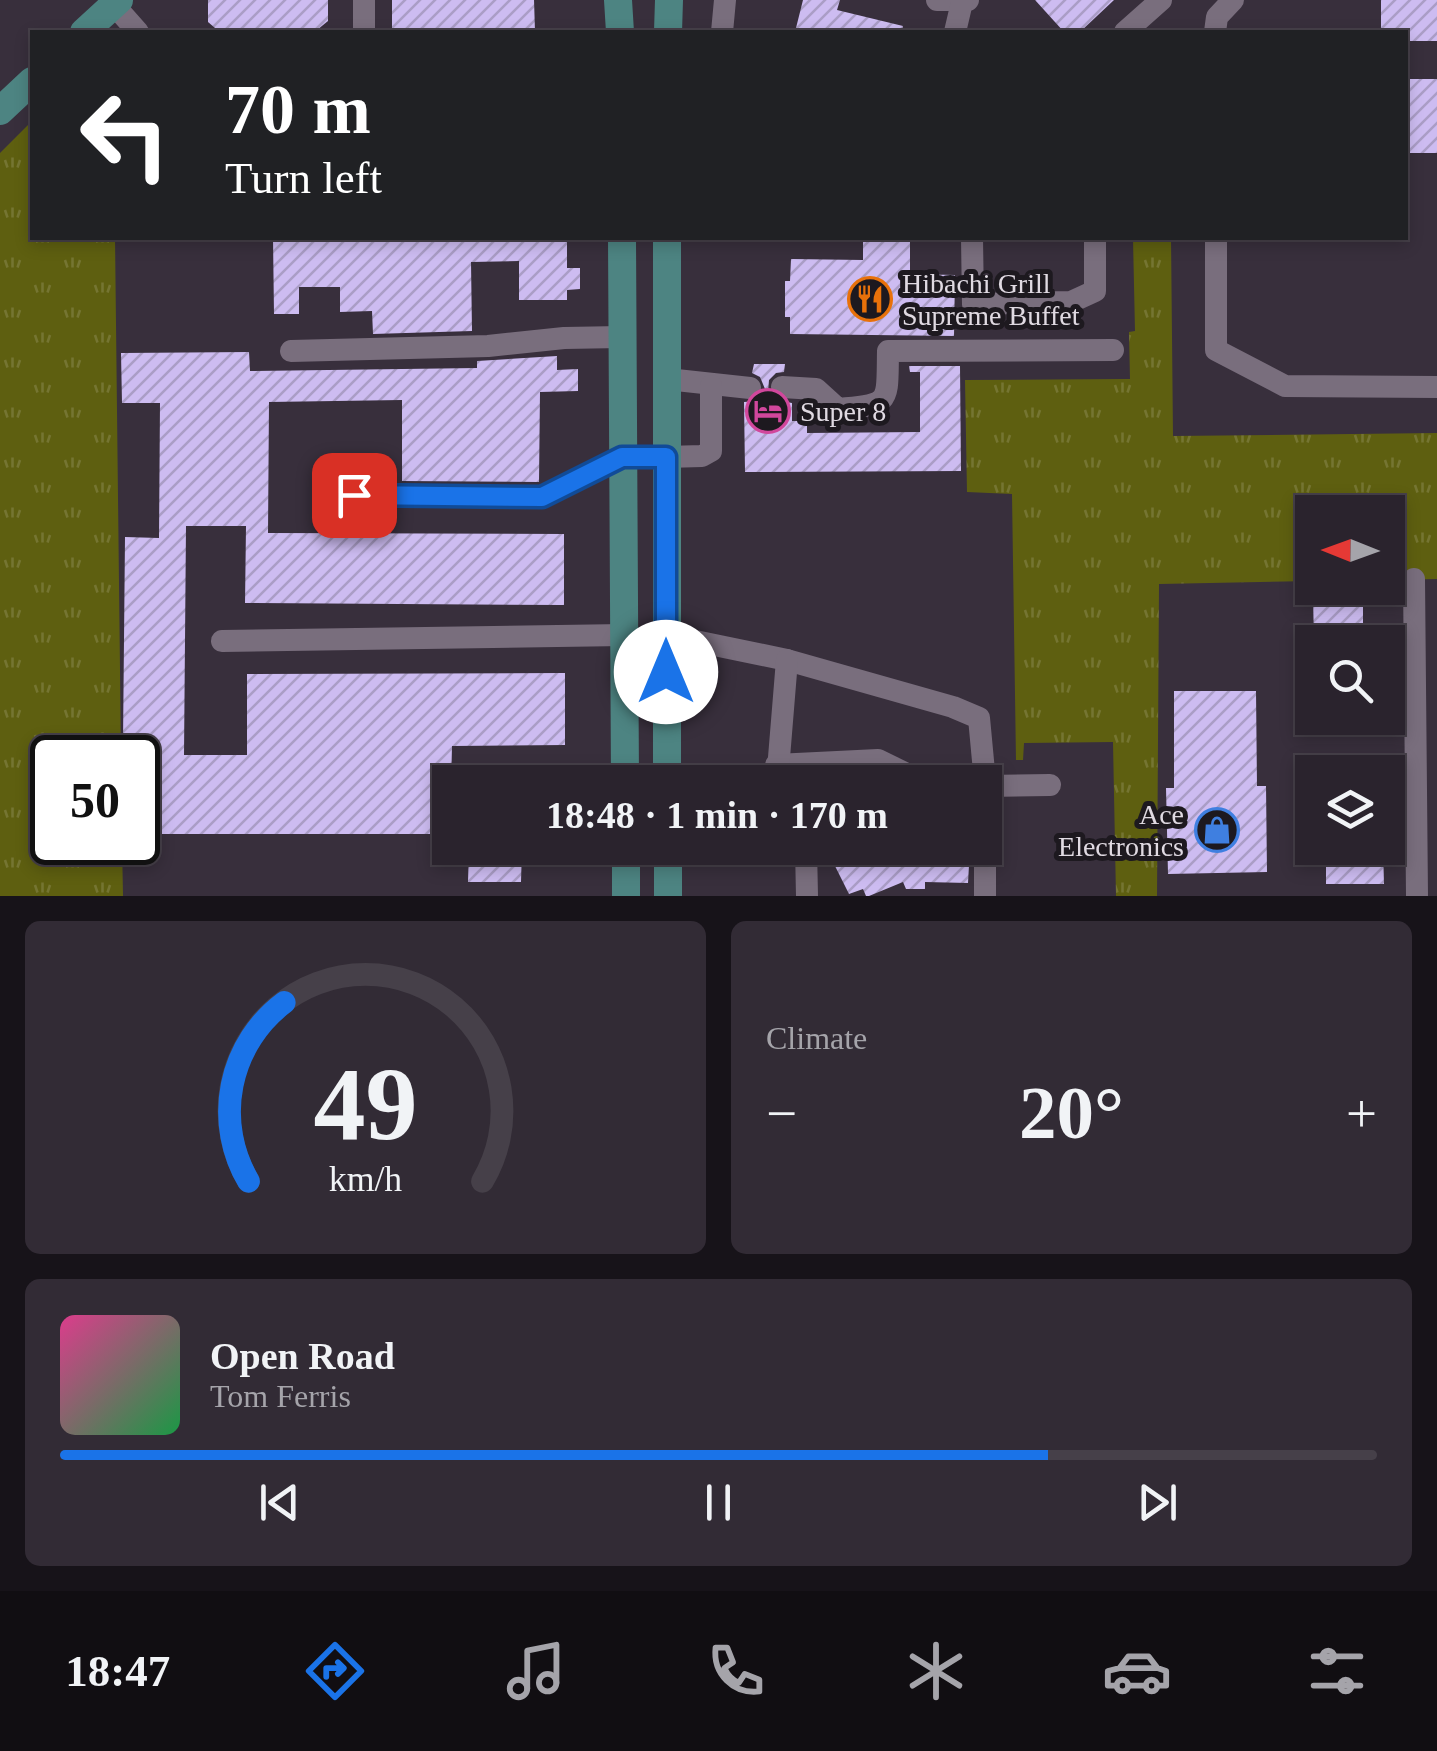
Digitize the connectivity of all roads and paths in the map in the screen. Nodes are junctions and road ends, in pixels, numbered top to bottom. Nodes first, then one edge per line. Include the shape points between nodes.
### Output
1 (364, 0) edge
2 (618, 0) edge
3 (669, 0) edge
4 (725, 0) edge
5 (936, 0) edge
6 (1161, 0) edge
7 (1233, 0) edge
8 (965, 1) edge
9 (116, 2) edge
10 (86, 30) edge
11 (137, 30) edge
12 (364, 30) edge
13 (620, 30) edge
14 (668, 30) edge
15 (722, 30) edge
16 (957, 30) edge
17 (1127, 30) edge
18 (1214, 30) edge
19 (30, 83) edge
20 (0, 111) edge
21 (622, 240) edge
22 (667, 240) edge
23 (972, 240) edge
24 (1095, 240) edge
25 (1216, 240) edge
26 (622, 336) junction
27 (291, 350) dead end
28 (1113, 350) dead end
29 (667, 379) junction
30 (711, 386) junction
31 (782, 387) dead end
32 (1437, 387) edge
33 (750, 388) dead end
34 (622, 457) junction
35 (666, 457) junction
36 (354, 495) dead end
37 (1414, 579) dead end
38 (666, 634) junction
39 (624, 635) junction
40 (222, 641) dead end
41 (787, 660) junction
42 (625, 765) edge
43 (667, 765) edge
44 (778, 765) edge
45 (842, 765) edge
46 (888, 765) edge
47 (983, 765) edge
48 (1050, 784) dead end
49 (1002, 785) edge
50 (626, 865) edge
51 (668, 865) edge
52 (806, 865) edge
53 (985, 865) edge
54 (626, 896) edge
55 (668, 896) edge
56 (807, 896) edge
57 (985, 896) edge
58 (1417, 896) edge

1 - 12 street
2 - 13 main road
3 - 14 main road
4 - 15 street
5 - 8 street
6 - 17 street
7 - 18 street
8 - 16 street
9 - 10 main road
9 - 11 street
19 - 20 main road
21 - 26 main road
22 - 29 main road
23 - 24 street via 973,304 1071,302 1095,291
25 - 32 street via 1216,350 1285,386
26 - 27 street
26 - 34 main road
28 - 31 street via 888,351 887,387 875,406 838,409 816,389
29 - 30 street
29 - 35 main road
30 - 33 street
30 - 35 street via 711,451
34 - 35 main road
34 - 36 street via 542,497
34 - 39 main road
35 - 38 main road
37 - 58 street
38 - 41 street
38 - 43 main road
39 - 40 street
39 - 42 main road
41 - 44 street
41 - 47 street via 979,718
45 - 46 street
48 - 49 street
50 - 54 main road
51 - 55 main road
52 - 56 street
53 - 57 street

